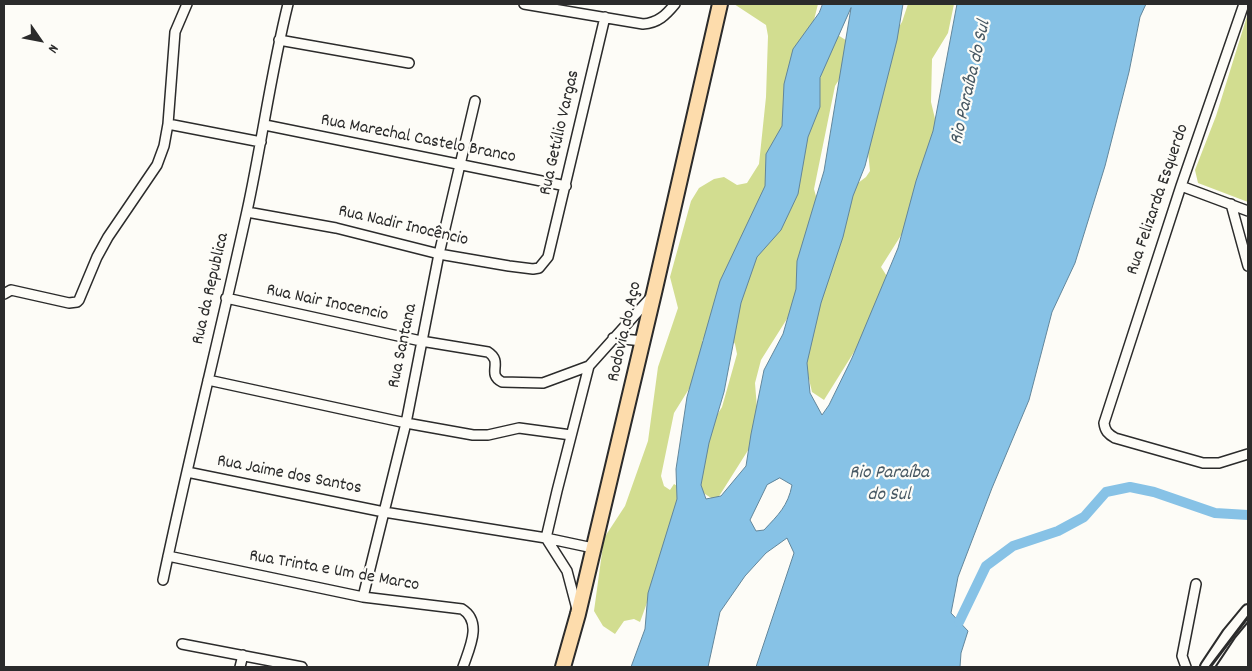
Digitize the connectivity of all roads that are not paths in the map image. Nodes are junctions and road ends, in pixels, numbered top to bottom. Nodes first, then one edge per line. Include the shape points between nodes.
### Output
1 (187, 4) edge
2 (288, 4) edge
3 (524, 4) edge
4 (675, 4) edge
5 (720, 4) edge
6 (1244, 4) edge
7 (605, 17) junction
8 (279, 40) junction
9 (410, 63) dead end
10 (475, 101) dead end
11 (168, 124) junction
12 (264, 125) junction
13 (261, 142) junction
14 (459, 165) junction
15 (566, 186) junction
16 (1181, 186) junction
17 (1231, 204) junction
18 (1248, 211) edge
19 (247, 212) junction
20 (439, 254) junction
21 (548, 257) joint
22 (1248, 266) edge
23 (654, 293) junction
24 (4, 294) edge
25 (226, 298) junction
26 (613, 338) junction
27 (421, 341) junction
28 (643, 341) junction
29 (589, 366) junction
30 (208, 380) junction
31 (406, 423) junction
32 (571, 435) junction
33 (1248, 454) edge
34 (187, 472) junction
35 (384, 512) junction
36 (546, 538) junction
37 (593, 548) junction
38 (168, 556) junction
39 (163, 580) dead end
40 (1196, 584) dead end
41 (363, 597) junction
42 (1248, 612) edge
43 (578, 614) junction
44 (182, 644) dead end
45 (243, 655) junction
46 (240, 667) edge
47 (302, 667) edge
48 (463, 667) edge
49 (563, 667) edge
50 (1186, 667) edge
51 (1207, 667) edge

1 - 11 street via 174,40
2 - 8 street, Rua da Republica
3 - 7 street
4 - 7 street via 660,20 652,23
5 - 23 highway, Rodovia do Aço
6 - 16 street, Rua Felizarda Esquerdo
7 - 15 street, Rua Getúlio Vargas
8 - 9 street
8 - 12 street, Rua da Republica
10 - 14 street, Rua Santana
11 - 13 street
11 - 24 street via 157,165 108,237 79,300 69,303 11,290
12 - 13 street, Rua da Republica
12 - 14 street, Rua Marechal Castelo Branco
13 - 19 street, Rua da Republica
14 - 15 street, Rua Marechal Castelo Branco
14 - 20 street, Rua Santana
15 - 21 street, Rua Getúlio Vargas
16 - 17 street
16 - 33 street, Rua Felizarda Esquerdo via 1107,408 1105,430 1127,442 1203,463 1219,463
17 - 18 street
17 - 22 street
19 - 20 street, Rua Nadir Inocêncio via 336,228
19 - 25 street, Rua da Republica
20 - 21 street, Rua Nadir Inocêncio via 532,269 539,268
20 - 27 street, Rua Santana
23 - 26 street
23 - 28 highway, Rodovia do Aço
25 - 27 street, Rua Nair Inocencio
25 - 30 street, Rua da Republica
26 - 28 street
26 - 29 street
27 - 29 street, Rua Nair Inocencio via 488,352 496,361 494,375 502,382 543,383
27 - 31 street, Rua Santana
28 - 37 highway, Rodovia do Aço
29 - 32 street
30 - 31 street
30 - 34 street, Rua da Republica
31 - 32 street via 481,436 519,428
31 - 35 street, Rua Santana
32 - 36 street
34 - 35 street, Rua Jaime dos Santos
34 - 38 street, Rua da Republica
35 - 36 street, Rua Jaime dos Santos
35 - 41 street, Rua Santana
36 - 37 street, Rua Jaime dos Santos
36 - 43 street via 566,571
37 - 43 highway, Rodovia do Aço
38 - 39 street, Rua da Republica
38 - 41 street, Rua Trinta e Um de Marco
40 - 50 street via 1182,656
41 - 48 street, Rua Trinta e Um de Marco via 462,609 472,622 473,632
42 - 51 main road
43 - 49 highway, Rodovia do Aço
44 - 45 street
45 - 46 street
45 - 47 street

